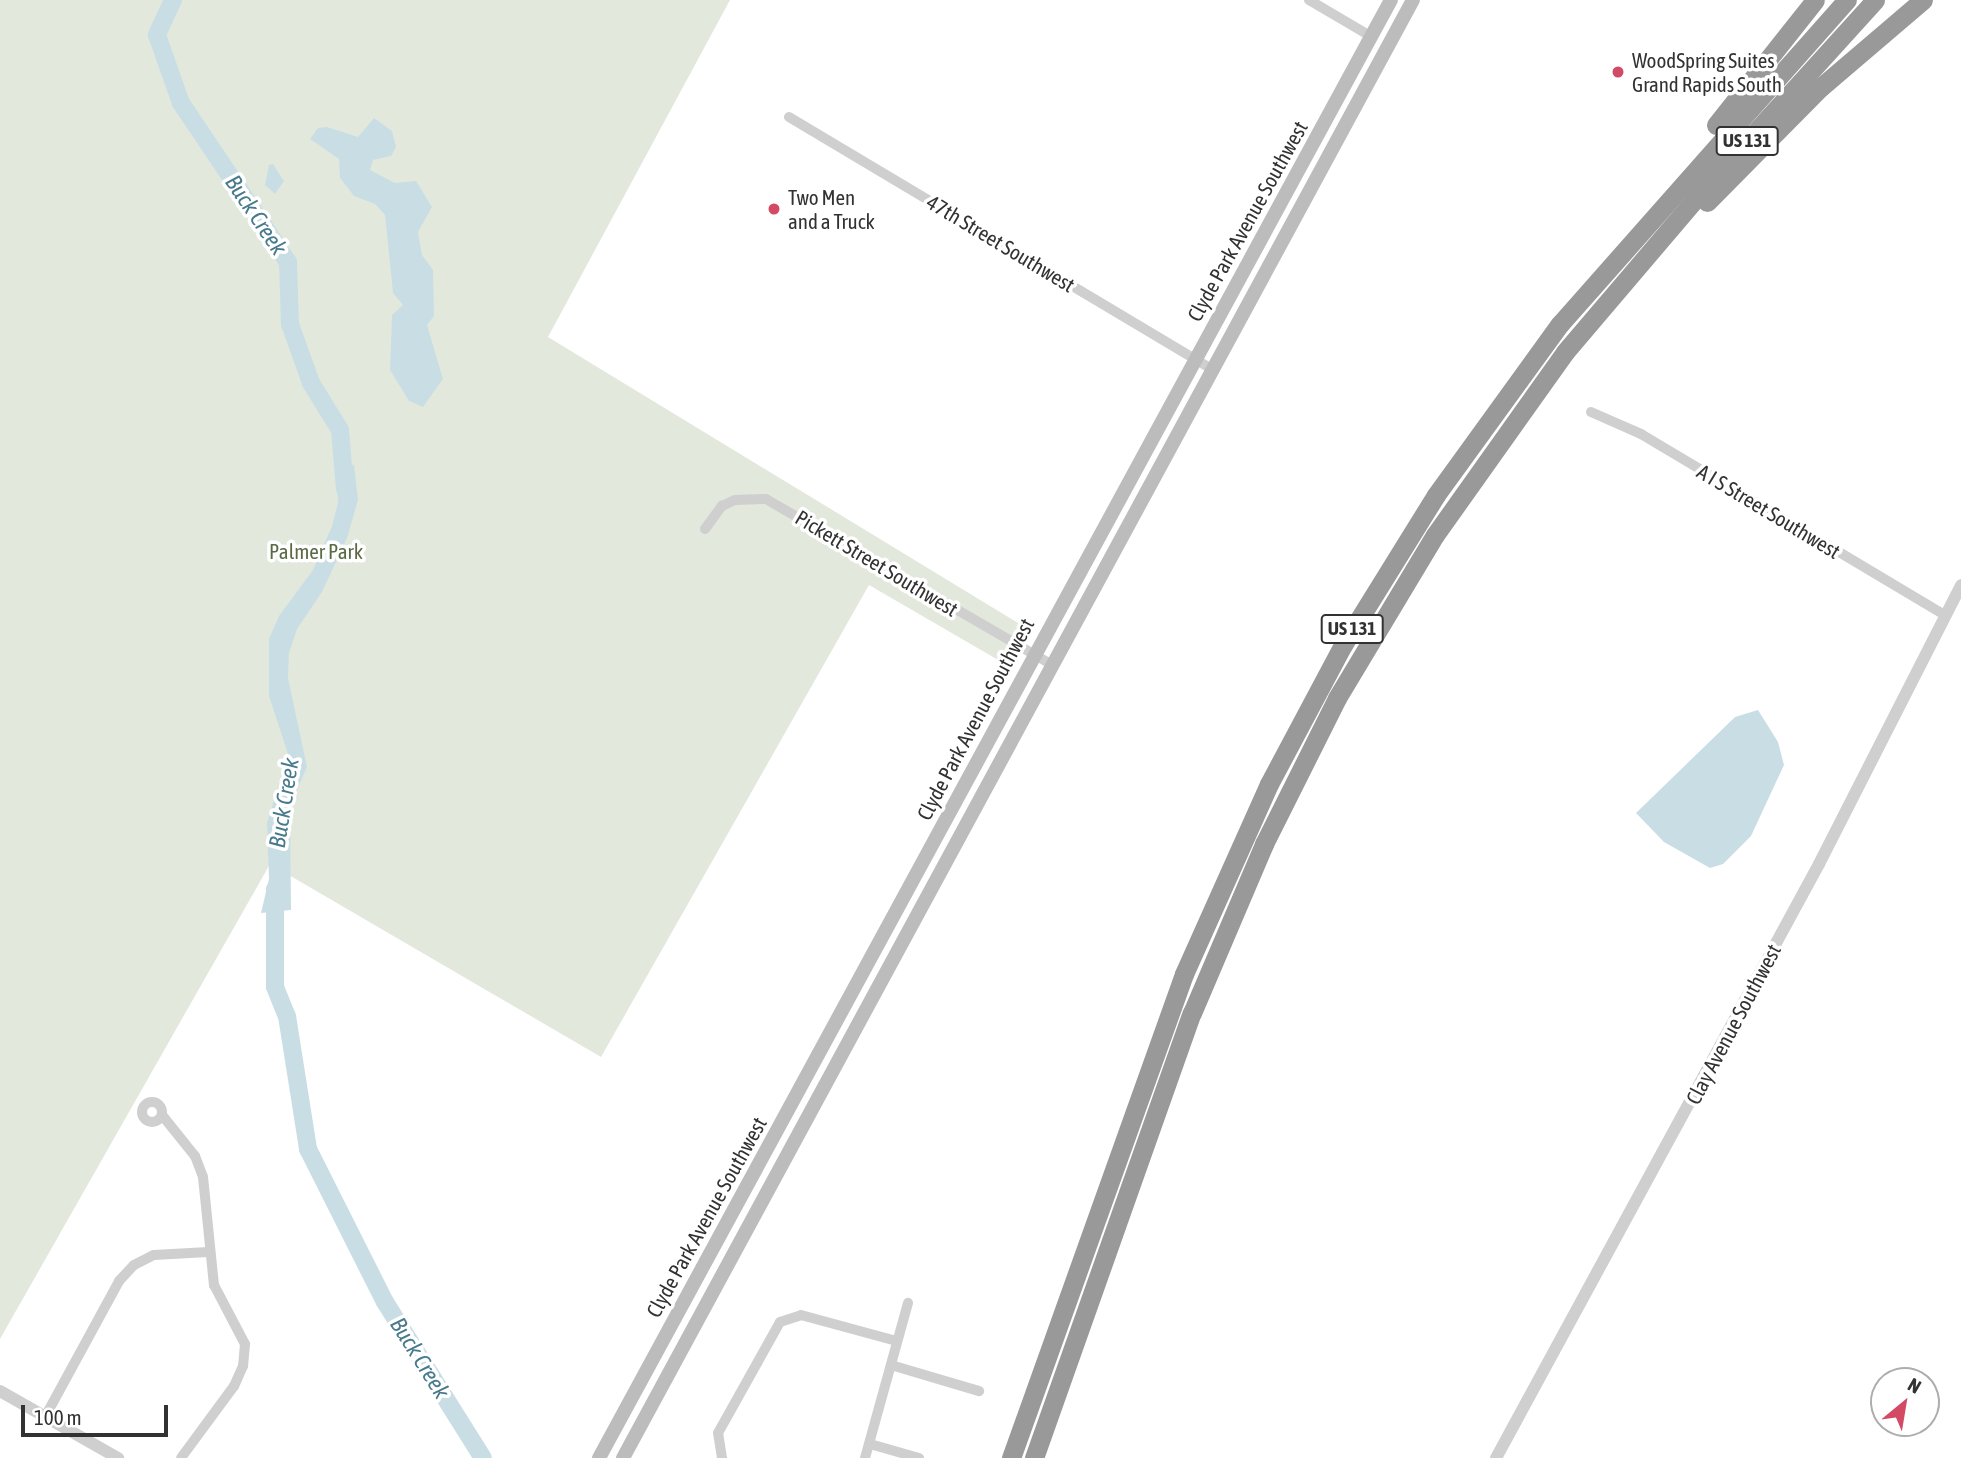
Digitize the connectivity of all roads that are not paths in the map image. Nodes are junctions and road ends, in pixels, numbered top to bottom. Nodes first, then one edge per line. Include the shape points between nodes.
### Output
1 (1309, 0) edge
2 (1391, 0) edge
3 (1413, 0) edge
4 (1815, 0) edge
5 (1847, 0) edge
6 (1875, 0) edge
7 (1923, 0) edge
8 (1372, 37) junction
9 (789, 117) dead end
10 (1307, 153) junction
11 (1304, 201) junction
12 (1620, 284) junction
13 (1560, 324) junction
14 (1195, 358) junction
15 (1212, 369) junction
16 (1591, 412) dead end
17 (705, 529) dead end
18 (1961, 585) edge
19 (1945, 615) junction
20 (1034, 654) junction
21 (1052, 665) junction
22 (986, 742) junction
23 (1004, 752) junction
24 (857, 982) junction
25 (874, 992) junction
26 (162, 1115) dead end
27 (730, 1217) junction
28 (747, 1227) junction
29 (208, 1252) junction
30 (908, 1303) dead end
31 (897, 1342) junction
32 (891, 1365) junction
33 (0, 1391) edge
34 (979, 1391) dead end
35 (46, 1418) junction
36 (870, 1444) junction
37 (118, 1458) edge
38 (181, 1458) edge
39 (598, 1458) edge
40 (623, 1458) edge
41 (722, 1458) edge
42 (865, 1458) edge
43 (919, 1458) edge
44 (1011, 1458) edge
45 (1034, 1458) edge
46 (1496, 1458) edge

1 - 8 street
2 - 8 main road, Clyde Park Avenue Southwest
3 - 11 main road, Clyde Park Avenue Southwest
4 - 13 highway
5 - 13 highway, US 131
6 - 12 highway, US 131
7 - 12 highway via 1821,87
8 - 10 main road, Clyde Park Avenue Southwest
9 - 14 street, 47th Street Southwest
10 - 11 main road via 1317,163
10 - 14 main road, Clyde Park Avenue Southwest
11 - 15 main road, Clyde Park Avenue Southwest
12 - 45 highway, US 131 via 1518,415 1435,535 1337,698 1290,788 1192,1013
13 - 44 highway, US 131 via 1413,529 1343,645 1269,784 1184,974
14 - 15 street, 47th Street Southwest
14 - 20 main road, Clyde Park Avenue Southwest
15 - 21 main road, Clyde Park Avenue Southwest
16 - 19 street, A I S Street Southwest via 1642,434
17 - 20 street, Pickett Street Southwest via 722,506 734,500 766,499
18 - 19 street, Clay Avenue Southwest
19 - 46 street, Clay Avenue Southwest via 1819,864
20 - 21 street, Pickett Street Southwest
20 - 22 main road, Clyde Park Avenue Southwest
21 - 23 main road, Clyde Park Avenue Southwest
22 - 23 main road
22 - 24 main road, Clyde Park Avenue Southwest
23 - 25 main road, Clyde Park Avenue Southwest
24 - 25 main road
24 - 27 main road, Clyde Park Avenue Southwest
25 - 28 main road, Clyde Park Avenue Southwest
26 - 29 street via 195,1156 203,1177
27 - 28 main road
27 - 39 main road, Clyde Park Avenue Southwest
28 - 40 main road, Clyde Park Avenue Southwest
29 - 35 street via 153,1255 134,1265 119,1281
29 - 38 street via 214,1285 240,1329 243,1366 234,1386
30 - 31 street
31 - 32 street
31 - 41 street via 800,1315 780,1322 718,1433
32 - 34 street
32 - 36 street
33 - 35 street
35 - 37 street
36 - 42 street
36 - 43 street

